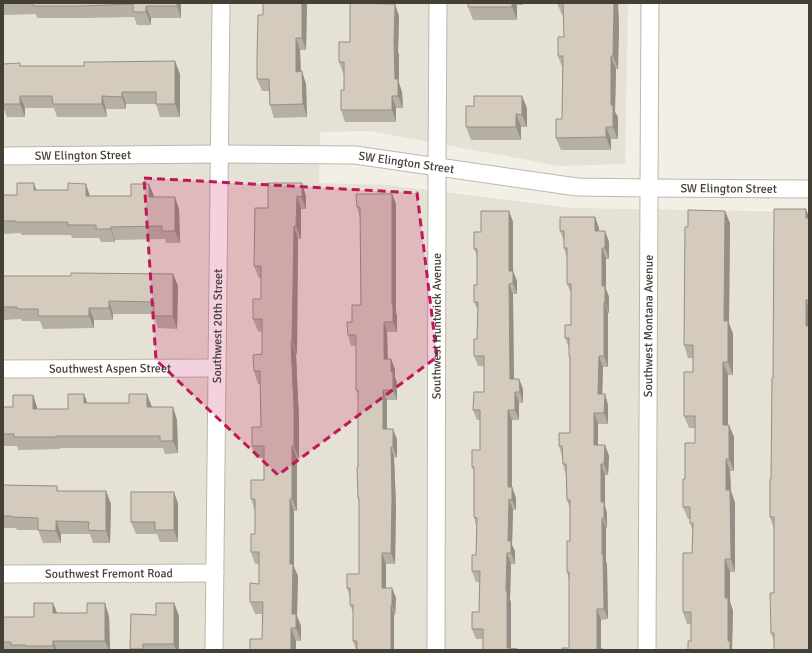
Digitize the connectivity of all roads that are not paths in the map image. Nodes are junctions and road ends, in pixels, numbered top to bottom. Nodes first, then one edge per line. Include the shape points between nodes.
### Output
1 (221, 3) edge
2 (438, 3) edge
3 (650, 3) edge
4 (219, 154) junction
5 (3, 156) edge
6 (437, 166) junction
7 (649, 188) junction
8 (809, 189) edge
9 (218, 368) junction
10 (3, 369) edge
11 (215, 573) junction
12 (3, 574) edge
13 (214, 650) edge
14 (436, 650) edge
15 (647, 650) edge

1 - 4 street, Southwest 20th Street
2 - 6 street, Southwest Huntwick Avenue
3 - 7 street, Southwest Montana Avenue
4 - 5 street, SW Elington Street
4 - 6 street, SW Elington Street via 355,155
4 - 9 street, Southwest 20th Street
6 - 7 street, SW Elington Street via 577,187
6 - 14 street, Southwest Huntwick Avenue
7 - 8 street, SW Elington Street
7 - 15 street, Southwest Montana Avenue
9 - 10 street, Southwest Aspen Street
9 - 11 street, Southwest 20th Street
11 - 12 street, Southwest Fremont Road
11 - 13 street, Southwest 20th Street

